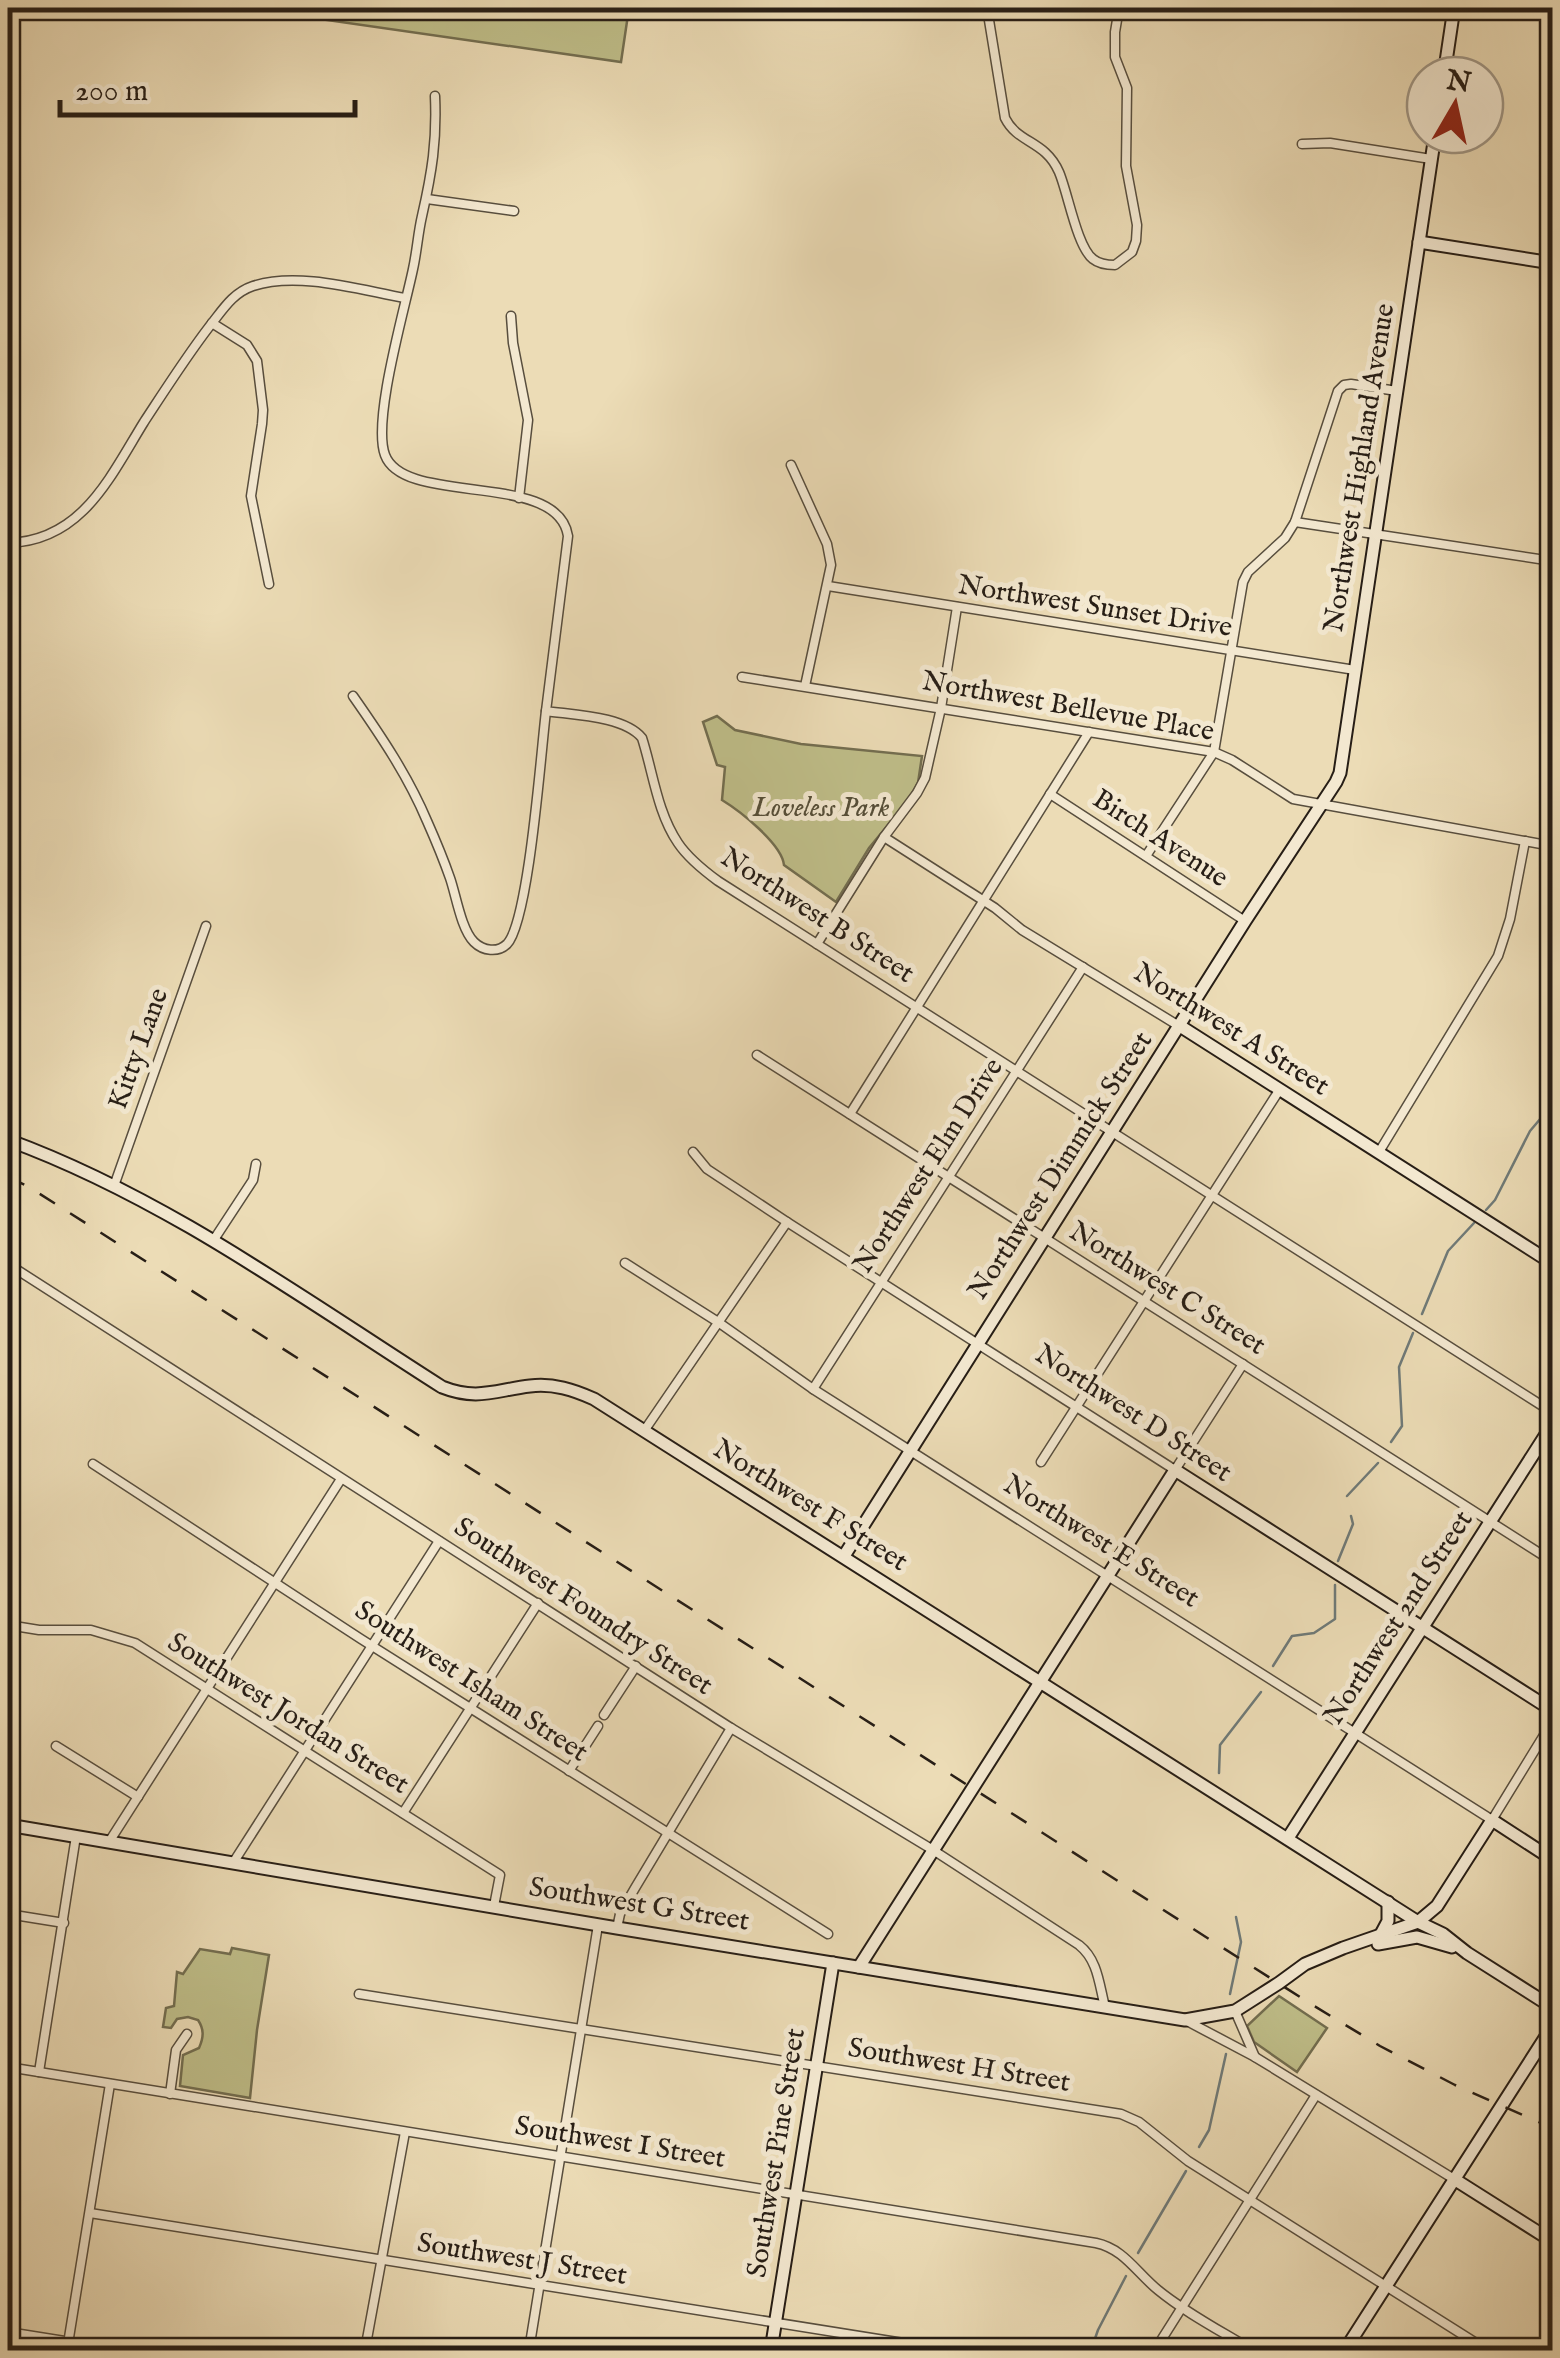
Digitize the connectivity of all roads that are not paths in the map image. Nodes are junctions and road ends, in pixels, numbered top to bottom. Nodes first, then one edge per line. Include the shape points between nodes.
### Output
1 (987, 8) edge
2 (1119, 8) edge
3 (1454, 8) edge
4 (1447, 55) edge
5 (436, 96) dead end
6 (1302, 144) dead end
7 (1432, 155) edge
8 (1431, 159) junction
9 (427, 199) junction
10 (514, 211) dead end
11 (1419, 242) junction
12 (1552, 263) edge
13 (405, 298) junction
14 (511, 316) dead end
15 (212, 323) junction
16 (1397, 391) junction
17 (790, 465) dead end
18 (519, 498) junction
19 (1295, 522) junction
20 (1375, 534) junction
21 (8, 543) edge
22 (1552, 561) edge
23 (268, 584) dead end
24 (828, 586) junction
25 (958, 607) junction
26 (1232, 652) junction
27 (1355, 670) junction
28 (742, 677) dead end
29 (805, 686) junction
30 (353, 696) dead end
31 (940, 708) junction
32 (546, 711) junction
33 (1089, 732) junction
34 (1214, 752) junction
35 (1050, 794) junction
36 (1321, 804) junction
37 (884, 836) junction
38 (1525, 841) junction
39 (1552, 846) edge
40 (1146, 856) junction
41 (984, 901) junction
42 (1245, 921) junction
43 (206, 926) dead end
44 (817, 944) junction
45 (1083, 967) junction
46 (917, 1008) junction
47 (1180, 1026) junction
48 (757, 1055) dead end
49 (1016, 1071) junction
50 (1280, 1089) junction
51 (850, 1114) junction
52 (1114, 1132) junction
53 (8, 1140) edge
54 (692, 1152) dead end
55 (1379, 1152) junction
56 (256, 1164) dead end
57 (949, 1177) junction
58 (114, 1186) junction
59 (1212, 1196) junction
60 (786, 1222) junction
61 (1045, 1238) junction
62 (213, 1241) junction
63 (625, 1263) dead end
64 (1552, 1263) edge
65 (8, 1264) edge
66 (881, 1282) junction
67 (1144, 1301) junction
68 (718, 1322) junction
69 (977, 1344) junction
70 (1243, 1364) junction
71 (813, 1389) junction
72 (1077, 1407) junction
73 (1552, 1412) edge
74 (1552, 1424) edge
75 (644, 1431) junction
76 (912, 1451) junction
77 (1041, 1462) dead end
78 (92, 1464) dead end
79 (1174, 1470) junction
80 (341, 1479) junction
81 (1490, 1521) junction
82 (439, 1542) junction
83 (844, 1556) junction
84 (1552, 1561) edge
85 (1108, 1576) junction
86 (275, 1583) junction
87 (538, 1603) junction
88 (8, 1624) edge
89 (1423, 1627) junction
90 (373, 1646) junction
91 (636, 1666) junction
92 (1040, 1682) junction
93 (207, 1689) junction
94 (470, 1708) junction
95 (1552, 1710) edge
96 (604, 1715) dead end
97 (1552, 1722) edge
98 (598, 1726) dead end
99 (731, 1728) junction
100 (1355, 1734) junction
101 (56, 1746) dead end
102 (305, 1752) junction
103 (569, 1772) junction
104 (138, 1797) junction
105 (403, 1814) junction
106 (1492, 1820) junction
107 (8, 1825) edge
108 (667, 1834) junction
109 (76, 1836) junction
110 (1288, 1838) junction
111 (109, 1842) junction
112 (933, 1850) junction
113 (1552, 1859) edge
114 (234, 1863) junction
115 (1388, 1902) junction
116 (494, 1906) junction
117 (1436, 1906) junction
118 (8, 1914) edge
119 (64, 1922) junction
120 (1418, 1922) junction
121 (598, 1925) junction
122 (617, 1928) junction
123 (1438, 1931) junction
124 (828, 1934) dead end
125 (1380, 1936) junction
126 (1467, 1953) junction
127 (1320, 1956) junction
128 (833, 1963) junction
129 (859, 1967) junction
130 (359, 1994) dead end
131 (1104, 2007) junction
132 (1552, 2007) edge
133 (1235, 2010) junction
134 (1185, 2020) junction
135 (1552, 2026) edge
136 (581, 2028) junction
137 (188, 2034) dead end
138 (1255, 2058) junction
139 (816, 2066) junction
140 (8, 2068) edge
141 (39, 2072) junction
142 (110, 2084) junction
143 (170, 2094) junction
144 (1316, 2095) junction
145 (405, 2132) junction
146 (560, 2156) junction
147 (1454, 2180) junction
148 (795, 2194) junction
149 (1250, 2200) junction
150 (90, 2213) junction
151 (1552, 2241) edge
152 (381, 2261) junction
153 (540, 2286) junction
154 (1386, 2286) junction
155 (1183, 2307) junction
156 (775, 2323) junction
157 (1552, 2330) edge
158 (8, 2332) edge
159 (68, 2346) edge
160 (121, 2350) edge
161 (365, 2350) edge
162 (529, 2350) edge
163 (771, 2350) edge
164 (947, 2350) edge
165 (1155, 2350) edge
166 (1252, 2350) edge
167 (1345, 2350) edge
168 (1487, 2350) edge
169 (1539, 2350) edge

1 - 2 street via 1009,127 1052,158 1087,254 1115,266 1132,252 1137,225 1126,166 1127,88 1115,57
3 - 4 main road
5 - 9 street
6 - 8 street
7 - 8 main road, Northwest Highland Avenue
8 - 11 main road, Northwest Highland Avenue
9 - 10 street
9 - 13 street
11 - 12 main road
11 - 16 main road, Northwest Highland Avenue
13 - 15 street via 284,280 242,291
13 - 18 street via 381,433 387,460 409,478
14 - 18 street via 528,420
15 - 21 street via 88,506 55,532
15 - 23 street via 247,346 257,361 262,424 251,496
16 - 19 street via 1341,388
16 - 20 main road, Northwest Highland Avenue
17 - 24 street via 830,554
18 - 32 street via 554,513 568,536
19 - 20 street
19 - 26 street via 1245,577
20 - 22 street
20 - 27 main road, Northwest Highland Avenue
24 - 25 street, Northwest Sunset Drive
24 - 29 street
25 - 26 street, Northwest Sunset Drive
25 - 31 street
26 - 27 street, Northwest Sunset Drive
26 - 34 street
27 - 36 main road, Northwest Highland Avenue via 1340,773
28 - 29 street, Northwest Bellevue Place
29 - 31 street, Northwest Bellevue Place
30 - 32 street via 425,817 469,936 490,950 511,939 522,903
31 - 33 street, Northwest Bellevue Place
31 - 37 street via 925,778
32 - 44 street, Northwest B Street via 635,730 685,853
33 - 34 street, Northwest Bellevue Place
33 - 35 street
34 - 36 street, Northwest Bellevue Place via 1293,799
34 - 40 street
35 - 40 street, Birch Avenue
35 - 41 street
36 - 38 street, Northwest Bellevue Place
36 - 42 main road, Northwest Dimmick Street
37 - 41 street, Northwest A Street
37 - 44 street
38 - 39 street, Northwest Bellevue Place
38 - 55 street via 1498,956
40 - 42 street, Birch Avenue
41 - 45 street, Northwest A Street
41 - 46 street
42 - 47 main road, Northwest Dimmick Street
43 - 58 street, Kitty Lane
44 - 46 street, Northwest B Street
45 - 47 street, Northwest A Street
45 - 49 street, Northwest Elm Drive
46 - 49 street, Northwest B Street
46 - 51 street
47 - 50 main road, Northwest A Street
47 - 52 main road, Northwest Dimmick Street
48 - 51 street, Northwest C Street
49 - 52 street, Northwest B Street
49 - 57 street, Northwest Elm Drive
50 - 55 main road, Northwest A Street
50 - 59 street
51 - 57 street, Northwest C Street
52 - 59 street, Northwest B Street
52 - 61 main road, Northwest Dimmick Street
53 - 58 main road, Northwest F Street
54 - 60 street, Northwest D Street via 706,1169
55 - 64 main road, Northwest A Street
56 - 62 street via 253,1180
57 - 61 street, Northwest C Street
57 - 66 street, Northwest Elm Drive
58 - 62 main road, Northwest F Street
59 - 67 street
59 - 73 street, Northwest B Street
60 - 66 street, Northwest D Street
60 - 68 street
61 - 67 street, Northwest C Street
61 - 69 main road, Northwest Dimmick Street
62 - 75 main road, Northwest F Street via 442,1387 479,1395 530,1386 568,1389
63 - 68 street, Northwest E Street
65 - 80 street, Southwest Foundry Street
66 - 69 street, Northwest D Street
66 - 71 street, Northwest Elm Drive
67 - 70 street, Northwest C Street
67 - 72 street
68 - 71 street, Northwest E Street
68 - 75 street
69 - 72 street, Northwest D Street
69 - 76 main road, Northwest Dimmick Street
70 - 79 street
70 - 81 street, Northwest C Street
71 - 76 street, Northwest E Street
72 - 77 street
72 - 79 street, Northwest D Street
74 - 81 main road, Northwest 2nd Street
75 - 83 main road, Northwest F Street
76 - 83 main road, Northwest Dimmick Street
76 - 85 street, Northwest E Street
78 - 86 street, Southwest Isham Street
79 - 85 main road
79 - 89 main road, Northwest D Street
80 - 82 street, Southwest Foundry Street
80 - 86 street
81 - 84 street, Northwest C Street
81 - 89 main road, Northwest 2nd Street
82 - 87 street, Southwest Foundry Street
82 - 90 street
83 - 92 main road, Northwest F Street
85 - 92 main road
85 - 100 street, Northwest E Street
86 - 90 street, Southwest Isham Street
86 - 93 street
87 - 91 street, Southwest Foundry Street
87 - 94 street
88 - 93 street, Southwest Jordan Street via 91,1630 135,1643
89 - 95 main road, Northwest D Street
89 - 100 main road, Northwest 2nd Street
90 - 94 street, Southwest Isham Street
90 - 102 street
91 - 96 street
91 - 99 street, Southwest Foundry Street
92 - 110 main road, Northwest F Street
92 - 112 main road
93 - 102 street, Southwest Jordan Street
93 - 104 street
94 - 103 street, Southwest Isham Street
94 - 105 street
97 - 106 street
98 - 103 street
99 - 108 street
99 - 112 street, Southwest Foundry Street
100 - 106 street, Northwest E Street
100 - 110 main road, Northwest 2nd Street
101 - 104 street
102 - 105 street, Southwest Jordan Street
102 - 114 street
103 - 108 street, Southwest Isham Street
104 - 111 street
105 - 116 street, Southwest Jordan Street via 500,1875
106 - 113 main road, Northwest E Street
106 - 117 main road
107 - 109 main road, Southwest G Street
108 - 122 street
108 - 124 street, Southwest Isham Street
109 - 111 main road, Southwest G Street
109 - 119 street
110 - 115 main road, Northwest F Street
111 - 114 main road, Southwest G Street
112 - 129 main road
112 - 131 street, Southwest Foundry Street via 1089,1953
114 - 116 main road, Southwest G Street
115 - 120 main road, Northwest F Street
115 - 125 main road
116 - 121 main road, Southwest G Street
117 - 120 main road
117 - 123 main road
118 - 119 street
119 - 141 street
120 - 123 main road, Northwest F Street
120 - 125 main road
121 - 122 main road, Southwest G Street
121 - 136 street
122 - 128 main road, Southwest G Street
123 - 126 main road, Northwest F Street
125 - 127 main road
126 - 127 main road via 1409,1937
126 - 132 main road, Northwest F Street
127 - 133 main road
128 - 129 main road, Southwest G Street
128 - 139 main road, Southwest Pine Street
129 - 131 main road, Southwest G Street
130 - 136 street, Southwest H Street
131 - 134 main road, Southwest G Street
133 - 134 main road
133 - 138 street
134 - 138 street, Southwest G Street
135 - 147 main road
136 - 139 street, Southwest H Street
136 - 146 street
137 - 143 street via 176,2050
138 - 144 street, Southwest G Street
139 - 148 main road, Southwest Pine Street
139 - 149 street, Southwest H Street via 1121,2114
140 - 141 street, Southwest I Street
141 - 142 street, Southwest I Street
142 - 143 street, Southwest I Street
142 - 150 street
143 - 145 street, Southwest I Street
144 - 147 street, Southwest G Street
144 - 149 street
145 - 146 street, Southwest I Street
145 - 152 street
146 - 148 street, Southwest I Street
146 - 153 street
147 - 151 main road, Southwest G Street
147 - 154 main road
148 - 155 street, Southwest I Street via 1110,2246
148 - 156 main road, Southwest Pine Street
149 - 154 street, Southwest H Street
149 - 155 street
150 - 152 street, Southwest J Street
150 - 159 street
152 - 153 street, Southwest J Street
152 - 161 street
153 - 156 street, Southwest J Street
153 - 162 street
154 - 167 main road
154 - 168 street, Southwest H Street
155 - 165 street
155 - 166 street, Southwest I Street
156 - 163 main road, Southwest Pine Street
156 - 164 street, Southwest J Street
157 - 169 street
158 - 159 street
159 - 160 street

